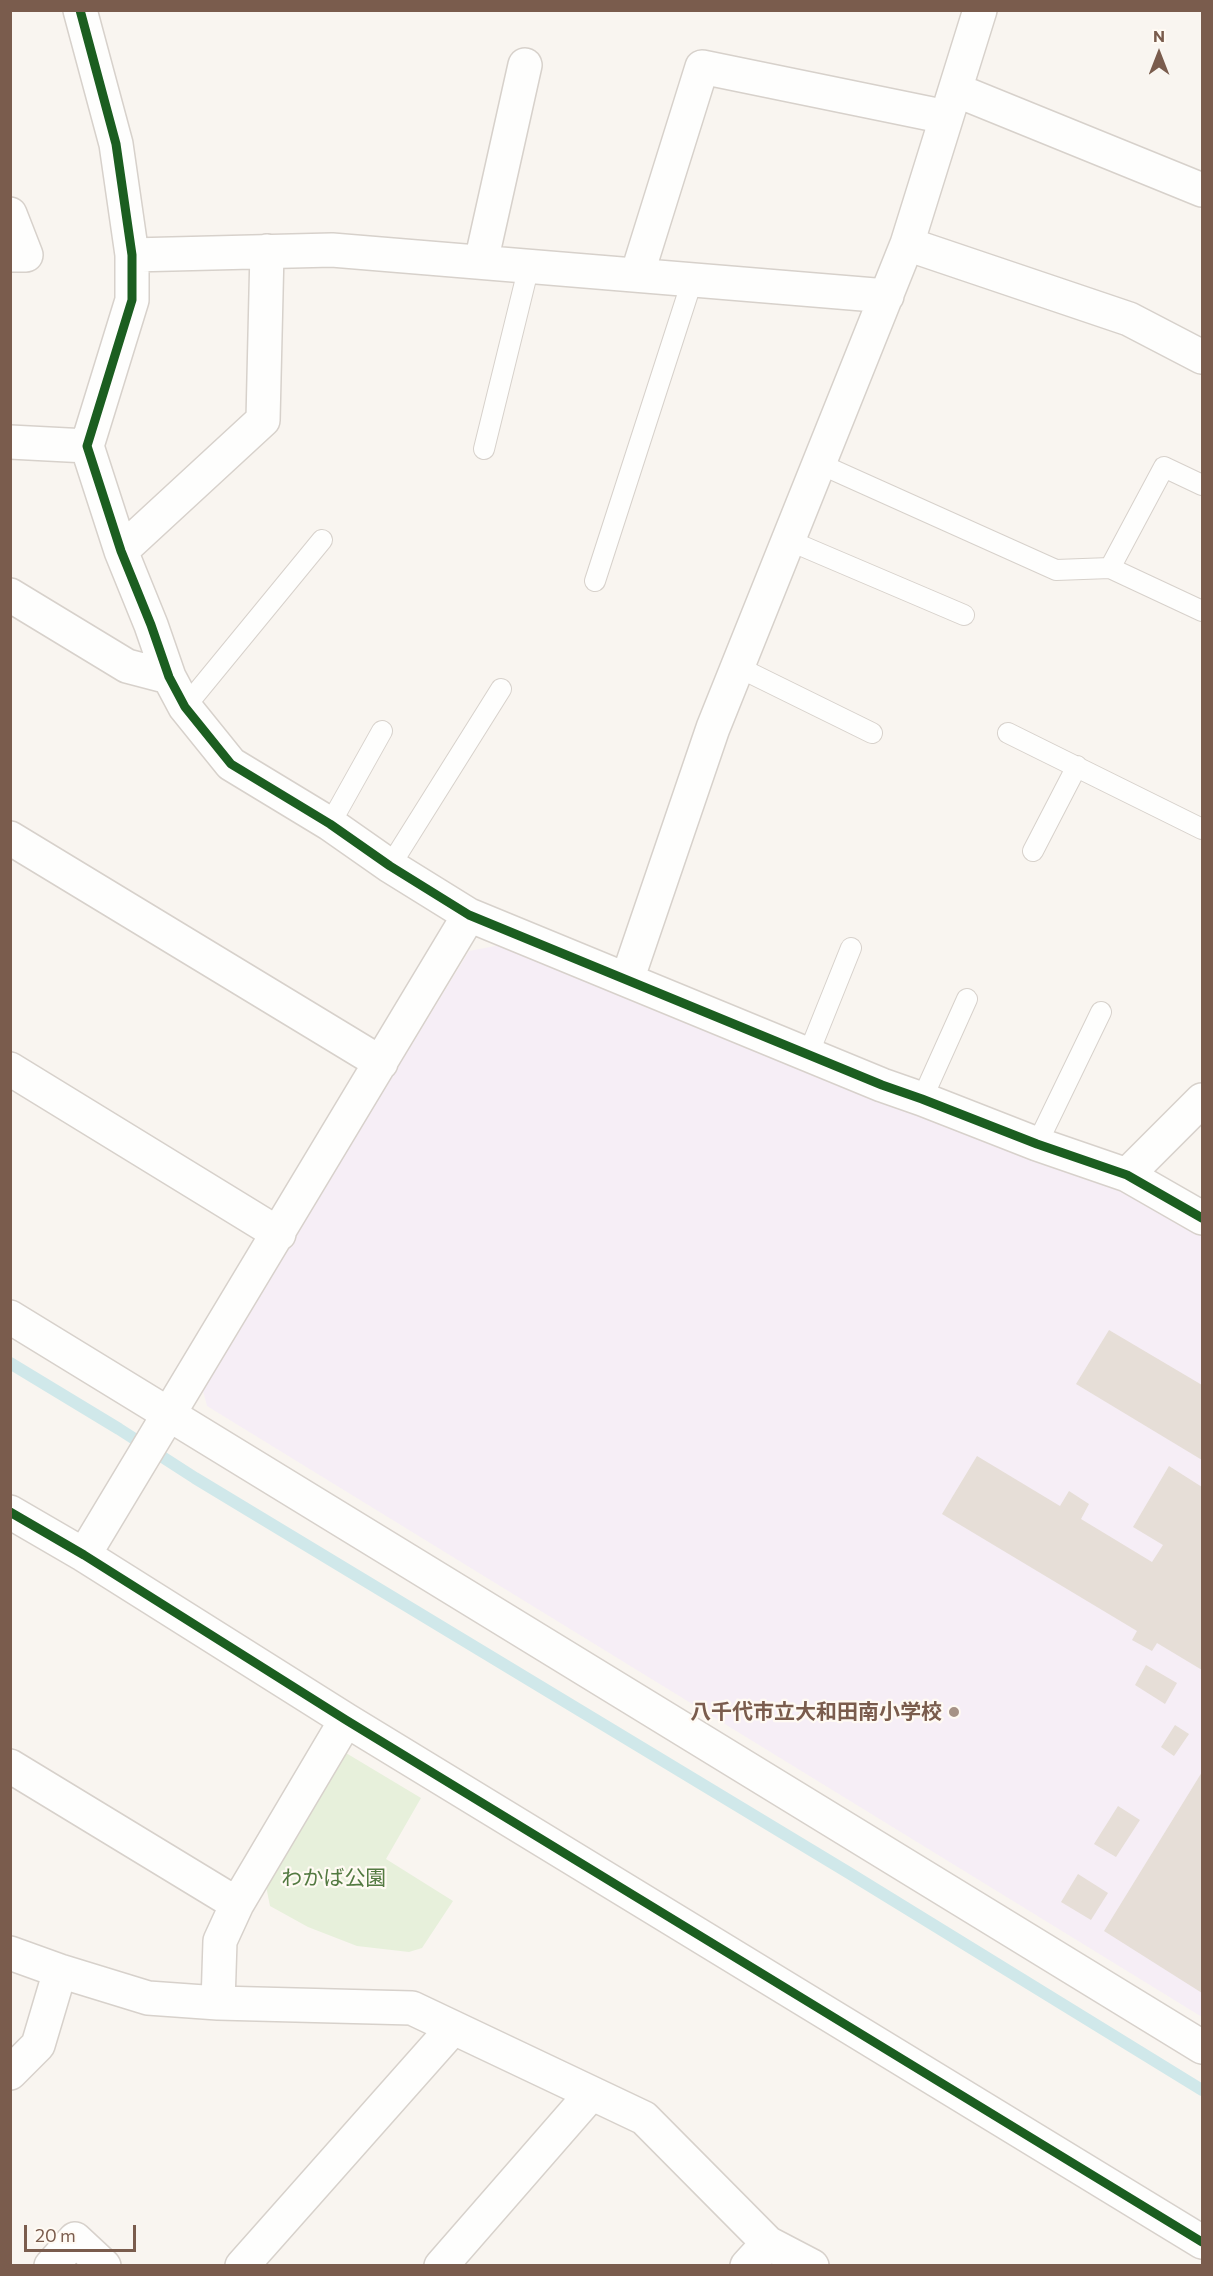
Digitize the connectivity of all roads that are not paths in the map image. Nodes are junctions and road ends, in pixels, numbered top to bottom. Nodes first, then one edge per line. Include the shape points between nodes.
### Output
1 (80, 10) edge
2 (980, 10) edge
3 (525, 65) dead end
4 (951, 103) junction
5 (1203, 190) edge
6 (10, 214) edge
7 (907, 244) junction
8 (267, 252) junction
9 (10, 255) edge
10 (132, 255) junction
11 (481, 261) junction
12 (529, 266) junction
13 (637, 275) junction
14 (692, 281) junction
15 (887, 296) junction
16 (1203, 357) edge
17 (10, 441) edge
18 (87, 446) junction
19 (484, 449) dead end
20 (820, 464) junction
21 (1203, 485) edge
22 (322, 540) dead end
23 (788, 540) junction
24 (121, 551) junction
25 (1110, 568) junction
26 (595, 581) dead end
27 (10, 595) edge
28 (1203, 611) edge
29 (964, 615) dead end
30 (738, 667) junction
31 (169, 677) junction
32 (501, 689) dead end
33 (186, 707) junction
34 (382, 731) dead end
35 (872, 733) dead end
36 (1008, 733) dead end
37 (1077, 766) junction
38 (330, 824) junction
39 (1203, 829) edge
40 (10, 838) edge
41 (1034, 851) dead end
42 (390, 866) junction
43 (469, 915) junction
44 (851, 948) dead end
45 (627, 980) junction
46 (967, 999) dead end
47 (1101, 1012) dead end
48 (808, 1055) junction
49 (381, 1063) junction
50 (10, 1069) edge
51 (922, 1099) junction
52 (1203, 1100) edge
53 (1036, 1144) junction
54 (1127, 1175) junction
55 (1203, 1218) edge
56 (279, 1233) junction
57 (10, 1317) edge
58 (167, 1420) junction
59 (10, 1512) edge
60 (84, 1556) junction
61 (346, 1720) junction
62 (10, 1766) edge
63 (237, 1904) junction
64 (10, 1953) edge
65 (60, 1971) junction
66 (218, 2003) junction
67 (453, 2028) junction
68 (1203, 2048) edge
69 (10, 2073) edge
70 (591, 2094) junction
71 (1203, 2242) edge
72 (758, 2254) edge
73 (51, 2265) edge
74 (104, 2265) edge
75 (242, 2265) edge
76 (441, 2265) edge
77 (812, 2265) edge

1 - 10 street via 116,144
2 - 4 street
3 - 11 street
4 - 5 street
4 - 7 street
4 - 13 street via 702,67
6 - 9 street via 26,255
7 - 15 street
7 - 16 street via 1129,319
8 - 10 street
8 - 11 street via 332,250
8 - 24 street via 263,420
10 - 18 street via 132,300
11 - 12 street
12 - 13 street
12 - 19 lane
13 - 14 street
14 - 15 street
14 - 26 lane
15 - 20 street
17 - 18 street
18 - 24 street
20 - 23 street
20 - 25 lane via 1056,570
21 - 25 lane via 1164,467
22 - 33 lane
23 - 29 lane
23 - 30 street
24 - 31 street
25 - 28 lane
27 - 31 street via 127,666
30 - 35 lane
30 - 45 street via 713,728
31 - 33 street
32 - 42 lane
33 - 38 street via 231,764
34 - 38 lane
36 - 37 lane
37 - 39 lane
37 - 41 lane
38 - 42 street
40 - 49 street
42 - 43 street
43 - 45 street
43 - 49 street
44 - 48 lane
45 - 48 street
46 - 51 lane
47 - 53 lane
48 - 51 street
49 - 56 street
50 - 56 street
51 - 53 street
52 - 54 street
53 - 54 street
54 - 55 street
56 - 58 street
57 - 58 street
58 - 60 street
58 - 68 street
59 - 60 street
60 - 61 street
61 - 63 street
61 - 71 street
62 - 63 street
63 - 66 street via 220,1941
64 - 65 street
65 - 66 street via 148,1998
65 - 69 street via 38,2045
66 - 67 street via 412,2008
67 - 70 street
67 - 75 street
70 - 72 street via 644,2118
70 - 76 street
72 - 77 street
73 - 74 street via 75,2239

